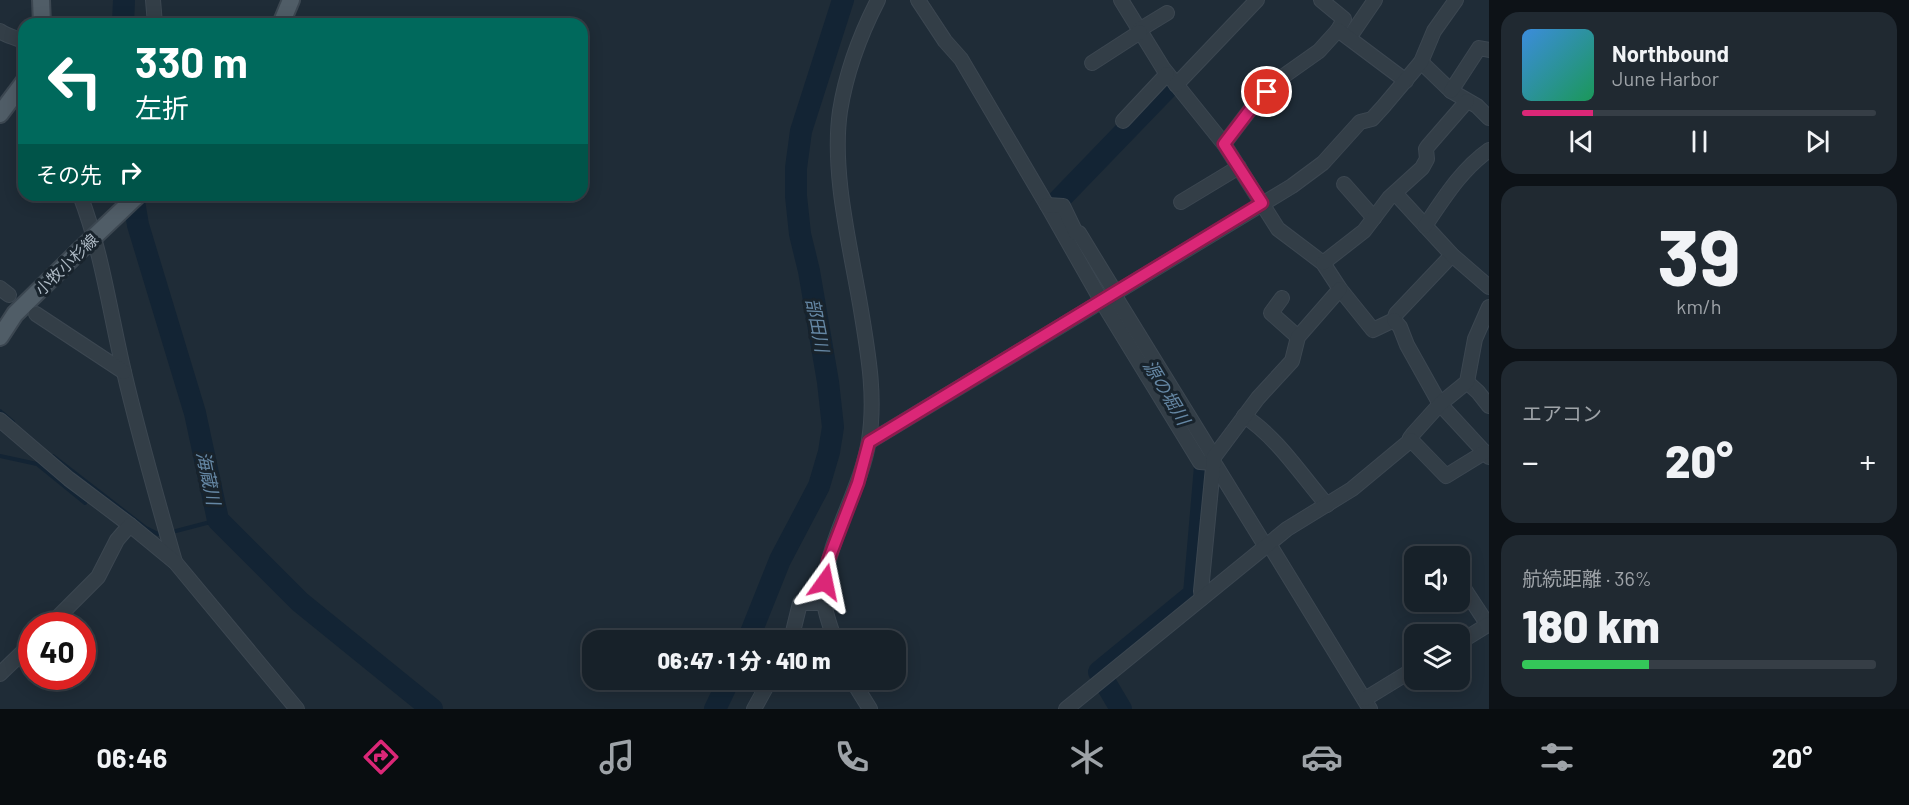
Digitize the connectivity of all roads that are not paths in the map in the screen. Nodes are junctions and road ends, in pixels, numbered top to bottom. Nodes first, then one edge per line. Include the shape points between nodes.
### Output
1 (41, 0) edge
2 (153, 0) edge
3 (291, 0) edge
4 (878, 0) edge
5 (918, 0) edge
6 (1121, 0) edge
7 (1257, 0) edge
8 (1321, 0) edge
9 (1375, 0) edge
10 (1456, 0) edge
11 (1167, 13) dead end
12 (42, 18) edge
13 (154, 18) edge
14 (284, 18) edge
15 (0, 31) edge
16 (1140, 31) junction
17 (1343, 34) junction
18 (18, 38) edge
19 (1489, 50) edge
20 (1421, 62) junction
21 (1092, 63) dead end
22 (1171, 79) junction
23 (1406, 81) junction
24 (18, 90) edge
25 (1451, 91) junction
26 (1467, 101) junction
27 (0, 114) edge
28 (1489, 118) edge
29 (1123, 121) dead end
30 (1224, 144) junction
31 (1489, 150) edge
32 (1239, 168) junction
33 (1344, 184) dead end
34 (1395, 193) junction
35 (82, 201) edge
36 (132, 201) edge
37 (1181, 202) dead end
38 (1262, 203) junction
39 (1047, 205) junction
40 (1374, 218) junction
41 (1425, 226) junction
42 (1452, 255) junction
43 (1323, 263) junction
44 (1489, 287) edge
45 (1340, 289) junction
46 (1109, 295) junction
47 (1282, 298) dead end
48 (1489, 307) edge
49 (36, 314) dead end
50 (1394, 320) junction
51 (1298, 337) junction
52 (0, 338) edge
53 (124, 372) junction
54 (1478, 386) edge
55 (1440, 404) junction
56 (1489, 406) edge
57 (1244, 416) junction
58 (0, 420) edge
59 (1412, 440) junction
60 (869, 442) junction
61 (1488, 455) edge
62 (1210, 461) junction
63 (1327, 505) junction
64 (130, 525) junction
65 (1268, 545) junction
66 (175, 562) junction
67 (1470, 597) edge
68 (1202, 598) junction
69 (824, 603) junction
70 (63, 612) edge
71 (1488, 624) edge
72 (793, 630) edge
73 (832, 630) edge
74 (1470, 636) edge
75 (18, 657) edge
76 (0, 674) edge
77 (1404, 676) edge
78 (764, 690) edge
79 (858, 690) edge
80 (1367, 704) edge
81 (297, 709) edge
82 (754, 709) edge
83 (870, 709) edge
84 (1066, 709) edge

1 - 12 main road
2 - 13 street
3 - 14 main road
4 - 60 street via 854,56 839,128 844,209 872,371
5 - 39 street via 961,59
6 - 16 street
7 - 22 street
8 - 17 street via 1344,19
9 - 17 street
10 - 20 street via 1434,31
11 - 16 street
15 - 18 street
16 - 21 street
16 - 22 street
17 - 23 street
17 - 30 street via 1278,80
19 - 25 street via 1479,48
20 - 23 street
20 - 25 street
22 - 29 street
22 - 30 street
23 - 38 street via 1372,119 1360,122 1317,169
24 - 27 main road
25 - 26 street
26 - 28 street
26 - 34 street via 1428,146 1422,168
30 - 32 street
31 - 41 street via 1456,182
32 - 37 street
32 - 38 street
33 - 40 street
34 - 40 street
34 - 41 street
35 - 53 street
36 - 52 main road, 小牧小杉線, bridge via 15,314
38 - 43 street via 1278,229
38 - 46 street
39 - 46 street
39 - 46 street via 1063,206
40 - 43 street via 1364,231
41 - 42 street
42 - 44 street
42 - 50 street
43 - 45 street
45 - 50 street via 1373,330
45 - 51 street
46 - 60 street
46 - 62 street
47 - 51 street via 1271,313
48 - 54 street via 1475,339
49 - 53 street
50 - 55 street
51 - 57 street via 1292,361
53 - 66 street
54 - 55 street
54 - 56 street
55 - 59 street
55 - 61 street
57 - 62 street
57 - 63 street via 1275,443
58 - 64 street
59 - 61 street via 1446,476
59 - 63 street
60 - 69 street via 828,561
62 - 65 street
62 - 68 street
63 - 65 street
64 - 66 street
64 - 70 street via 117,540 98,577
65 - 68 street
65 - 80 street
66 - 81 street
67 - 71 street
68 - 84 street
69 - 72 street via 800,603
69 - 73 street
71 - 74 street
75 - 76 street
77 - 80 street
78 - 82 street
79 - 83 street

